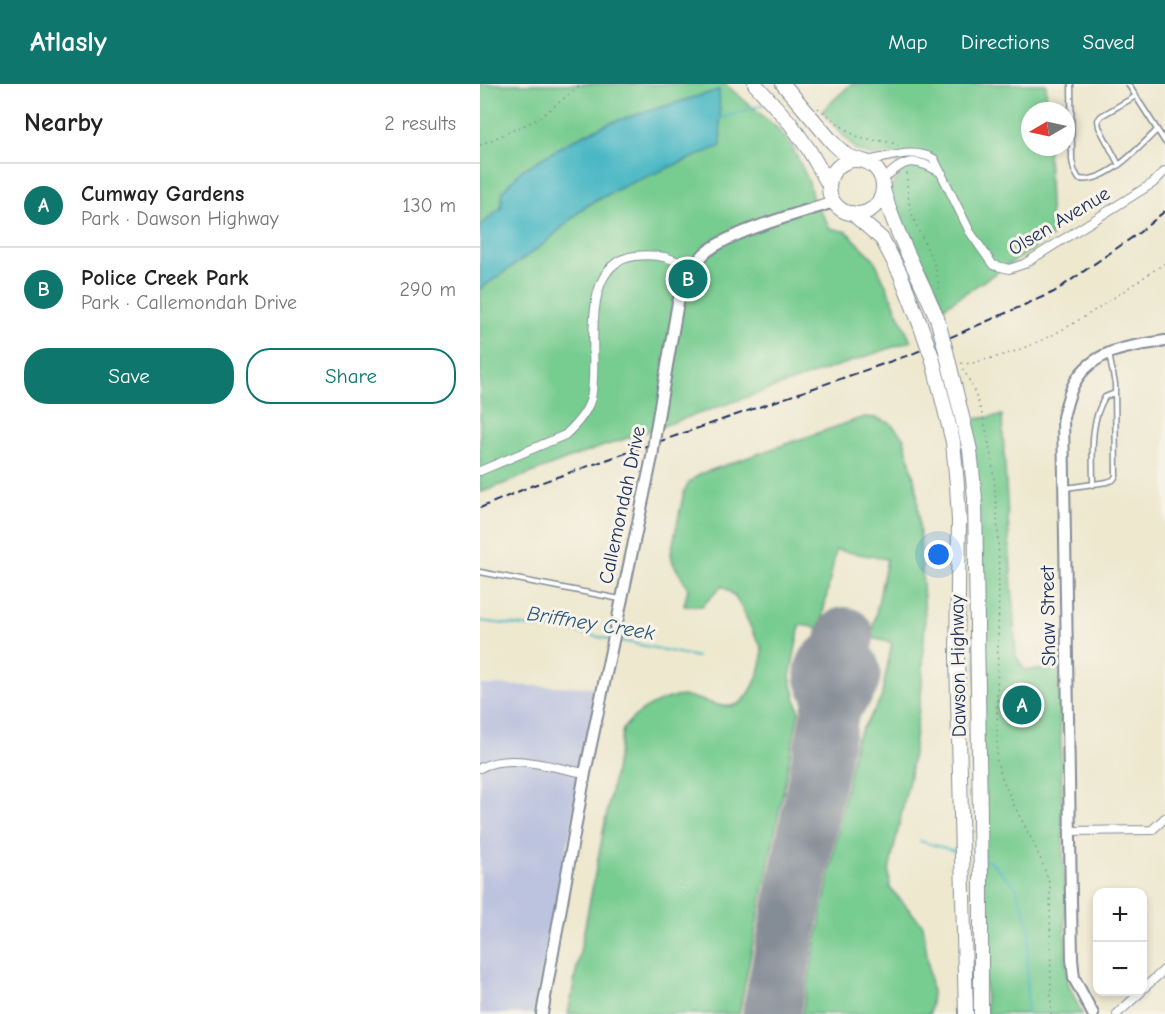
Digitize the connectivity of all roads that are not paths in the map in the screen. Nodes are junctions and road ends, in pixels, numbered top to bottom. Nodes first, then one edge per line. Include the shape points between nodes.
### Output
1 (755, 84) edge
2 (783, 84) edge
3 (1071, 84) edge
4 (1136, 84) edge
5 (1130, 86) edge
6 (1136, 96) junction
7 (1157, 130) junction
8 (1165, 142) edge
9 (862, 161) junction
10 (1119, 165) junction
11 (1165, 171) edge
12 (943, 174) junction
13 (829, 185) junction
14 (882, 185) junction
15 (834, 202) junction
16 (852, 213) junction
17 (692, 269) junction
18 (1165, 341) edge
19 (1108, 353) junction
20 (1115, 393) junction
21 (480, 471) edge
22 (1093, 485) junction
23 (1064, 488) junction
24 (480, 572) edge
25 (621, 599) junction
26 (480, 768) edge
27 (585, 773) junction
28 (1165, 818) edge
29 (1070, 831) junction
30 (1165, 969) edge
31 (1147, 986) edge
32 (1137, 996) edge
33 (542, 1014) edge
34 (966, 1014) edge
35 (981, 1014) edge
36 (1093, 1014) edge
37 (1117, 1014) edge

1 - 13 highway via 790,123
2 - 9 highway via 812,109 833,143 847,156
3 - 10 lane via 1072,160 1076,175 1079,179 1090,179
4 - 5 lane
5 - 6 lane
6 - 7 lane
6 - 10 lane via 1098,120
7 - 8 lane
7 - 10 lane
9 - 12 street, Olsen Avenue via 922,153 934,159
9 - 13 highway via 843,163
9 - 14 highway via 873,166
11 - 12 street, Olsen Avenue via 1153,183 1034,258 1009,269 993,265 970,232
12 - 14 street via 926,164 911,162 896,167
13 - 15 highway
14 - 16 highway via 876,205
14 - 35 highway, Dawson Highway, bridge via 890,215 937,318 970,450 975,498
15 - 16 highway
15 - 17 street, Callemondah Drive via 720,243
16 - 34 highway, Dawson Highway, bridge via 882,239 900,273 932,357 953,442 959,521 957,656
17 - 21 street via 666,256 632,256 618,262 608,272 596,297 594,375 591,400 584,413 565,435
17 - 25 street, Callemondah Drive, bridge via 678,302 652,457
18 - 19 street, Shaw Street
19 - 20 lane
19 - 23 street, Shaw Street via 1087,367 1075,382 1063,417
20 - 22 lane via 1105,397 1095,420
20 - 22 lane via 1116,476
22 - 23 lane
23 - 29 street, Shaw Street
24 - 25 lane
25 - 27 street, Callemondah Drive
26 - 27 street via 508,760
27 - 33 street, Callemondah Drive
28 - 29 street via 1152,830
29 - 36 street, Shaw Street via 1074,978
30 - 31 street
32 - 37 street

